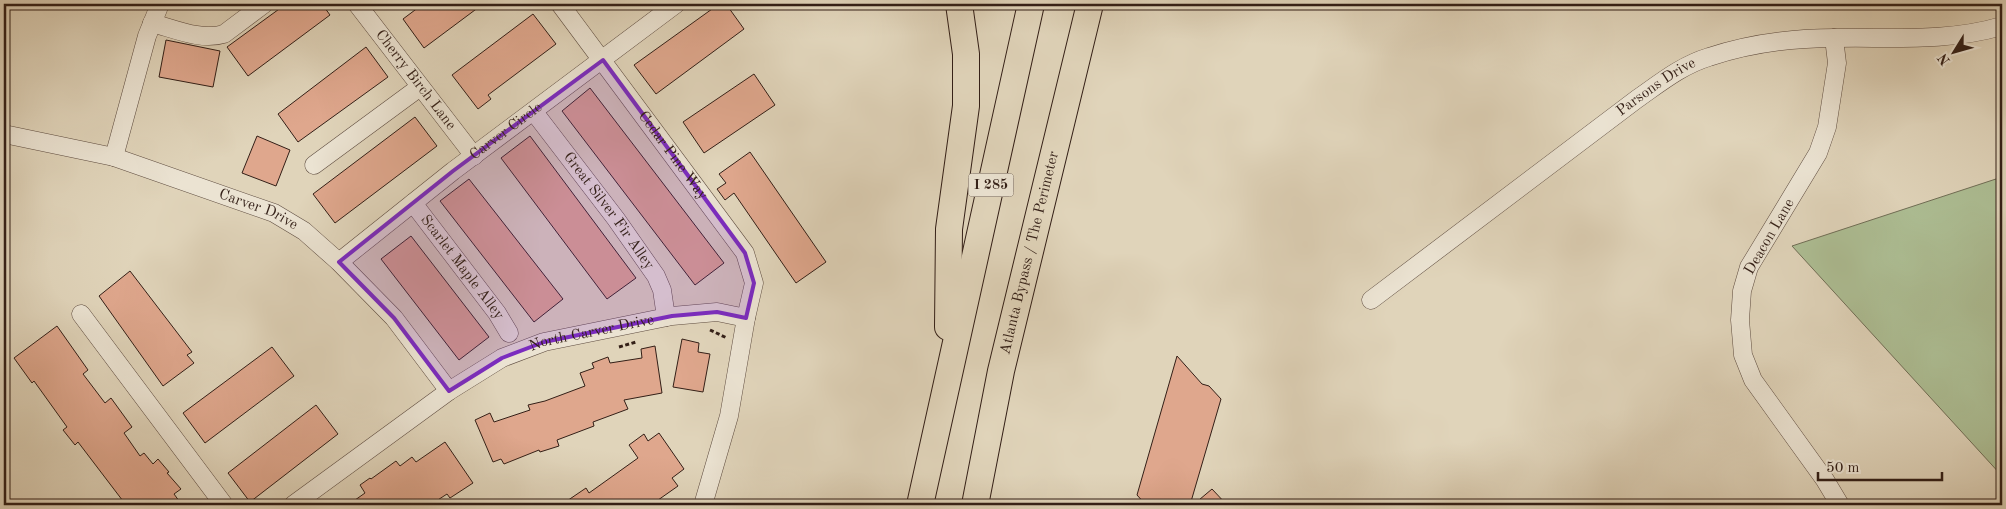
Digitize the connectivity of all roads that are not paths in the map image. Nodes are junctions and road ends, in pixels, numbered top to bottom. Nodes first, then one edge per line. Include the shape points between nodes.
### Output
1 (160, 4) edge
2 (264, 4) edge
3 (357, 4) edge
4 (560, 4) edge
5 (676, 4) edge
6 (959, 4) edge
7 (1031, 4) edge
8 (1090, 4) edge
9 (152, 23) junction
10 (2002, 26) edge
11 (1834, 38) junction
12 (603, 60) junction
13 (420, 87) junction
14 (534, 112) junction
15 (4, 134) edge
16 (474, 156) junction
17 (114, 157) junction
18 (314, 165) dead end
19 (413, 203) junction
20 (339, 262) junction
21 (1371, 300) dead end
22 (81, 314) dead end
23 (666, 317) junction
24 (746, 318) junction
25 (510, 333) dead end
26 (950, 365) junction
27 (449, 391) junction
28 (224, 505) edge
29 (293, 505) edge
30 (703, 505) edge
31 (920, 505) edge
32 (975, 505) edge
33 (1840, 505) edge

1 - 9 street
2 - 9 street via 224,34 216,36 206,37
3 - 13 street, Cherry Birch Lane
4 - 12 street, Cedar Pine Way
5 - 12 street, Carver Circle
6 - 26 highway via 966,54 966,98 949,229
7 - 26 highway, I 285
8 - 32 highway, Atlanta Bypass / The Perimeter via 1001,371
9 - 17 street
10 - 11 street, Parsons Drive via 1945,38
11 - 21 street, Parsons Drive via 1756,46 1708,57 1676,72
11 - 33 street, Deacon Lane via 1837,64 1827,127 1818,153 1749,267 1742,291 1740,320 1743,355 1753,380
12 - 14 street, Carver Circle
12 - 24 street, Cedar Pine Way via 746,253 754,282
13 - 16 street, Cherry Birch Lane
13 - 18 street
14 - 16 street, Carver Circle
14 - 23 street, Great Silver Fir Alley via 656,276 662,290
15 - 17 street, Carver Drive
16 - 19 street, Carver Circle
17 - 20 street, Carver Drive via 274,213 304,231
19 - 20 street, Carver Circle
19 - 25 street, Scarlet Maple Alley
20 - 27 street, Carver Drive via 394,318
22 - 28 street
23 - 24 street, North Carver Drive via 717,312
23 - 27 street, North Carver Drive via 544,342 502,358
24 - 30 street via 729,416
26 - 31 highway, I 285
27 - 29 street, North Carver Drive

